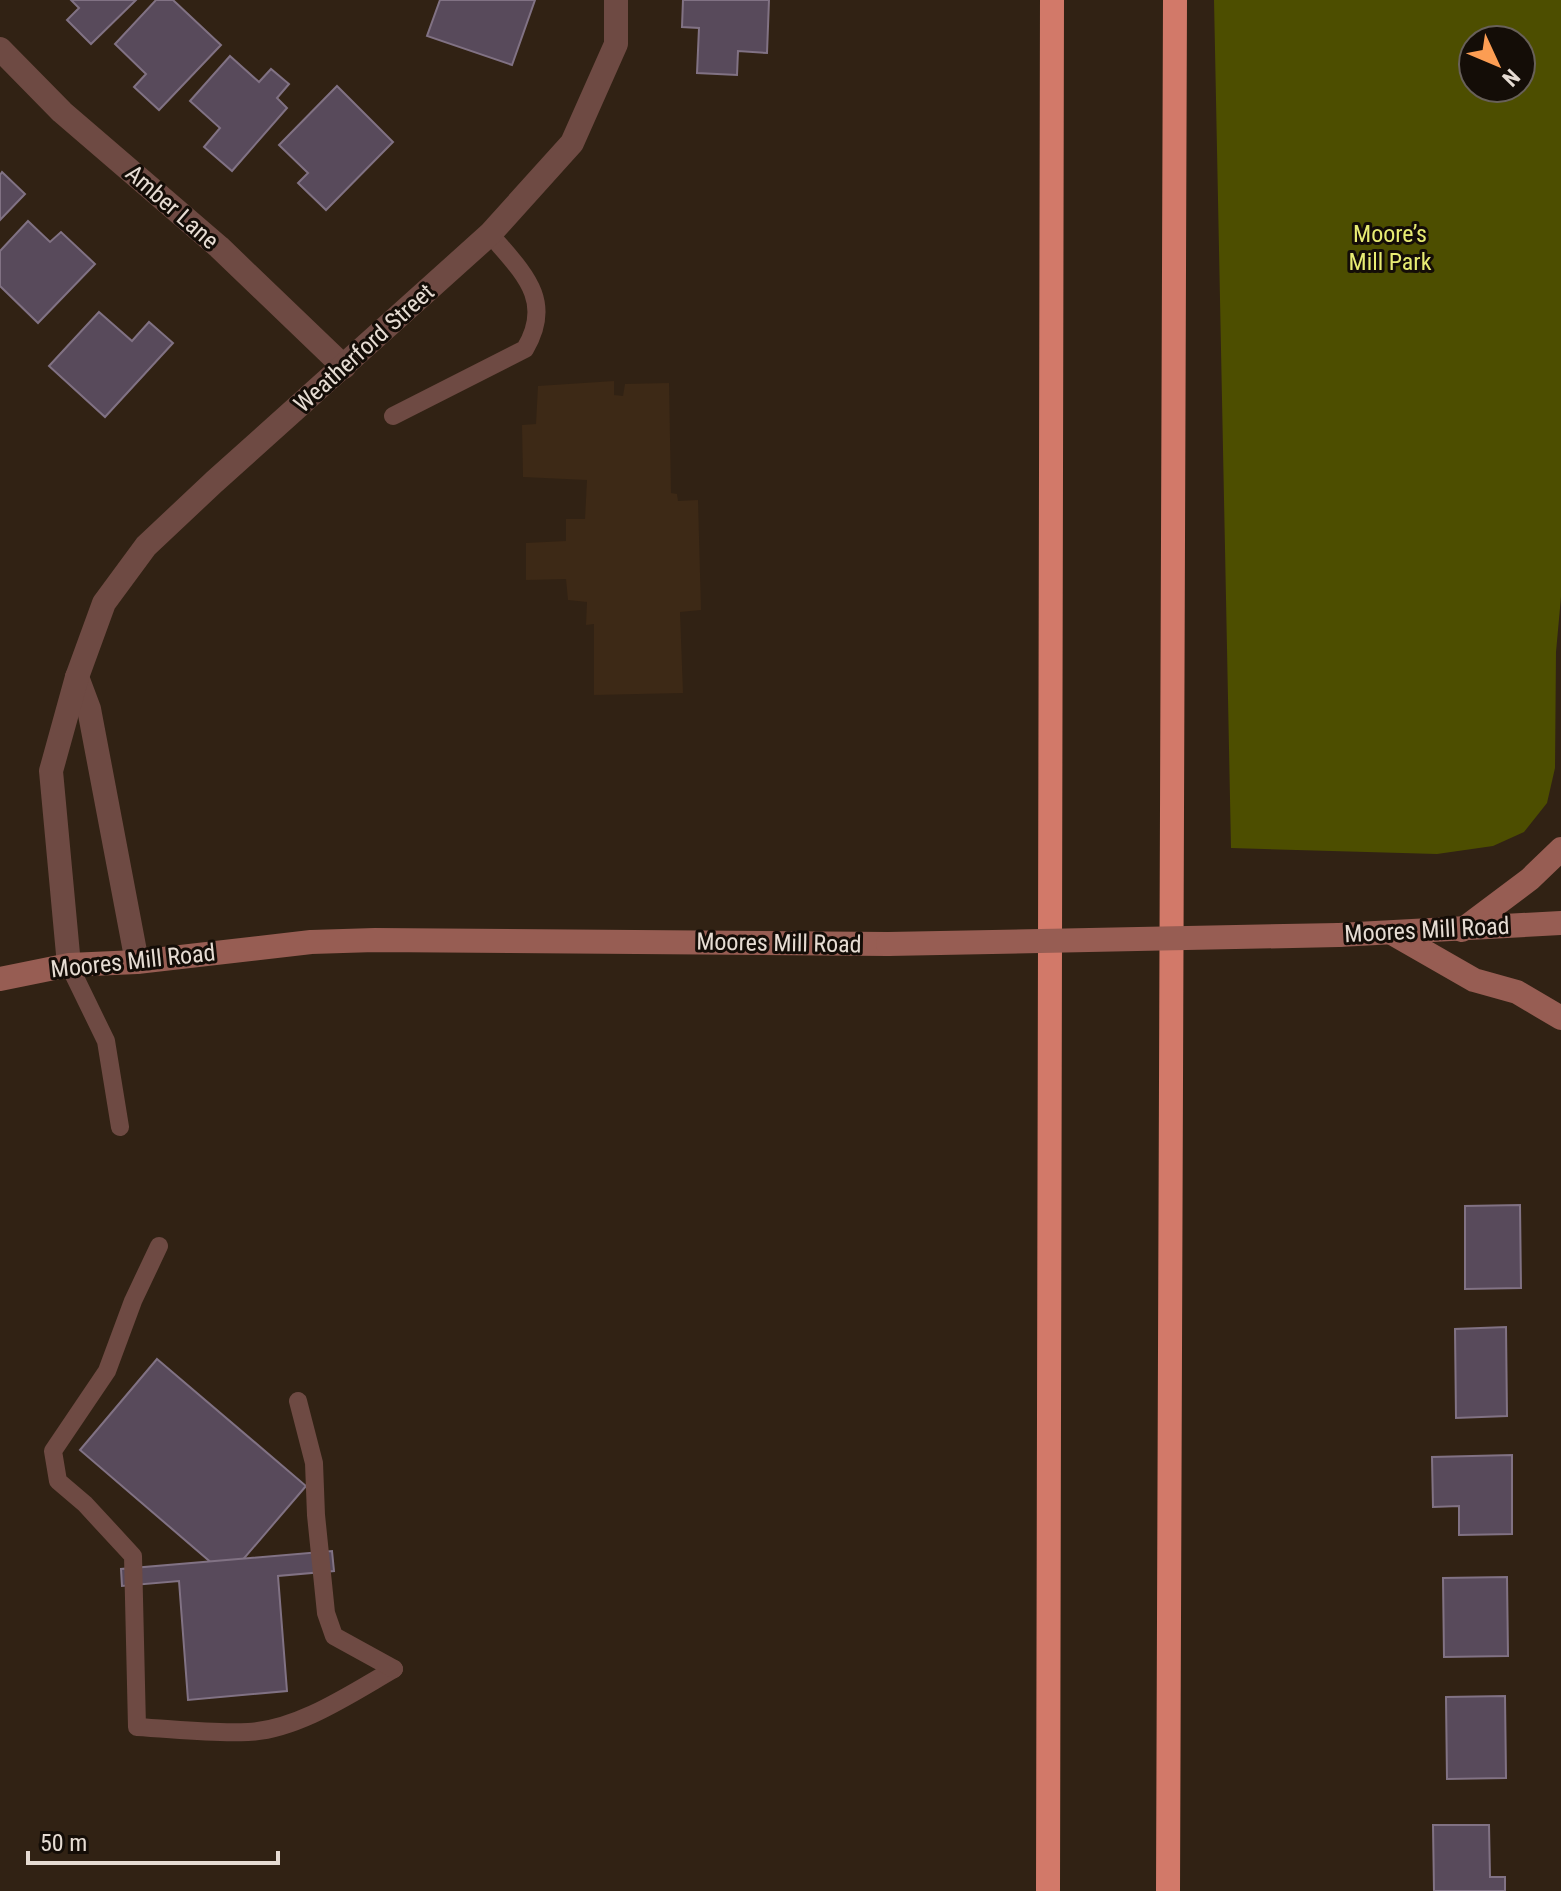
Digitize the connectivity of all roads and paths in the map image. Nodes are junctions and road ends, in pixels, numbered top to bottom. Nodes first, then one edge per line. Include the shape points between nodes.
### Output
1 (616, 0) edge
2 (1052, 0) edge
3 (1175, 0) edge
4 (0, 49) edge
5 (490, 234) junction
6 (344, 367) junction
7 (393, 416) dead end
8 (77, 677) junction
9 (1561, 849) edge
10 (1561, 923) edge
11 (1462, 930) junction
12 (1392, 933) junction
13 (137, 962) junction
14 (69, 965) junction
15 (0, 979) edge
16 (1561, 1018) edge
17 (120, 1127) dead end
18 (159, 1246) dead end
19 (298, 1401) dead end
20 (1048, 1891) edge
21 (1168, 1891) edge

1 - 5 street, Weatherford Street via 616,44 572,143
2 - 20 highway
3 - 21 highway
4 - 6 street, Amber Lane via 62,112 219,247
5 - 6 street, Weatherford Street
5 - 7 lane via 529,283 538,303 536,330 525,349
6 - 8 street, Weatherford Street via 146,546 104,603
8 - 13 street via 89,709
8 - 14 street, Weatherford Street via 51,771
9 - 11 street
10 - 11 street, Moores Mill Road
11 - 12 street, Moores Mill Road
12 - 13 street, Moores Mill Road, bridge via 888,944 375,940 253,947
12 - 16 street via 1474,980 1517,992
13 - 14 street, Moores Mill Road
14 - 15 street, Moores Mill Road
14 - 17 lane via 106,1041
18 - 19 lane via 107,1371 53,1451 58,1481 133,1556 137,1727 250,1732 280,1726 327,1707 394,1669 334,1636 326,1613 314,1463

